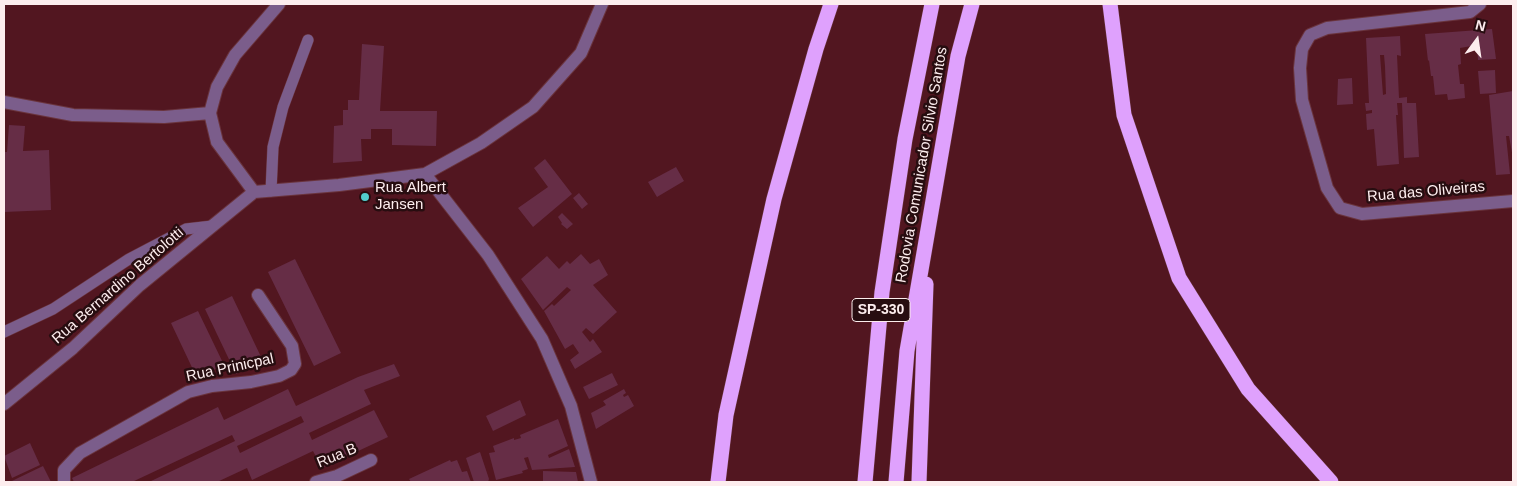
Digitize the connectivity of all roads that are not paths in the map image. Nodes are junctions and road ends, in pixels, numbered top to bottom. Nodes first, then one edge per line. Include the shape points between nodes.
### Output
1 (279, 4) edge
2 (602, 4) edge
3 (832, 4) edge
4 (932, 4) edge
5 (972, 4) edge
6 (1110, 4) edge
7 (1480, 4) edge
8 (308, 40) dead end
9 (4, 102) edge
10 (210, 113) junction
11 (425, 174) junction
12 (271, 190) junction
13 (254, 192) junction
14 (1513, 201) edge
15 (929, 220) junction
16 (212, 226) junction
17 (258, 295) dead end
18 (4, 332) edge
19 (4, 404) edge
20 (371, 460) dead end
21 (64, 482) edge
22 (316, 482) edge
23 (591, 482) edge
24 (718, 482) edge
25 (865, 482) edge
26 (896, 482) edge
27 (919, 482) edge
28 (1331, 482) edge

1 - 10 street via 235,55 216,87
2 - 11 street via 581,53 533,106 481,143
3 - 24 highway via 816,49 774,199 726,415
4 - 25 highway, Rodovia Comunicador Silvio Santos / SP-330 via 905,139 882,292
5 - 15 highway, Rodovia Comunicador Silvio Santos / SP-330 via 958,56
6 - 28 highway via 1124,115 1179,278 1248,389
7 - 14 street, Rua das Oliveiras via 1470,12 1328,28 1310,35 1302,49 1302,100 1327,188 1340,208 1362,214
8 - 12 lane via 283,107 273,147
9 - 10 street via 72,115 164,117
10 - 13 street via 217,142
11 - 12 street
11 - 23 street via 488,255 542,339 571,406
12 - 13 street
13 - 16 street, Rua Bernardino Bertolotti
15 - 26 highway, Rodovia Comunicador Silvio Santos / SP-330 via 907,351
15 - 27 highway
16 - 18 lane via 186,229 168,238 53,308
16 - 19 street, Rua Bernardino Bertolotti
17 - 21 street, Rua Prinicpal via 292,346 295,364 291,370 251,382 188,392 80,453 64,470
20 - 22 street, Rua B

